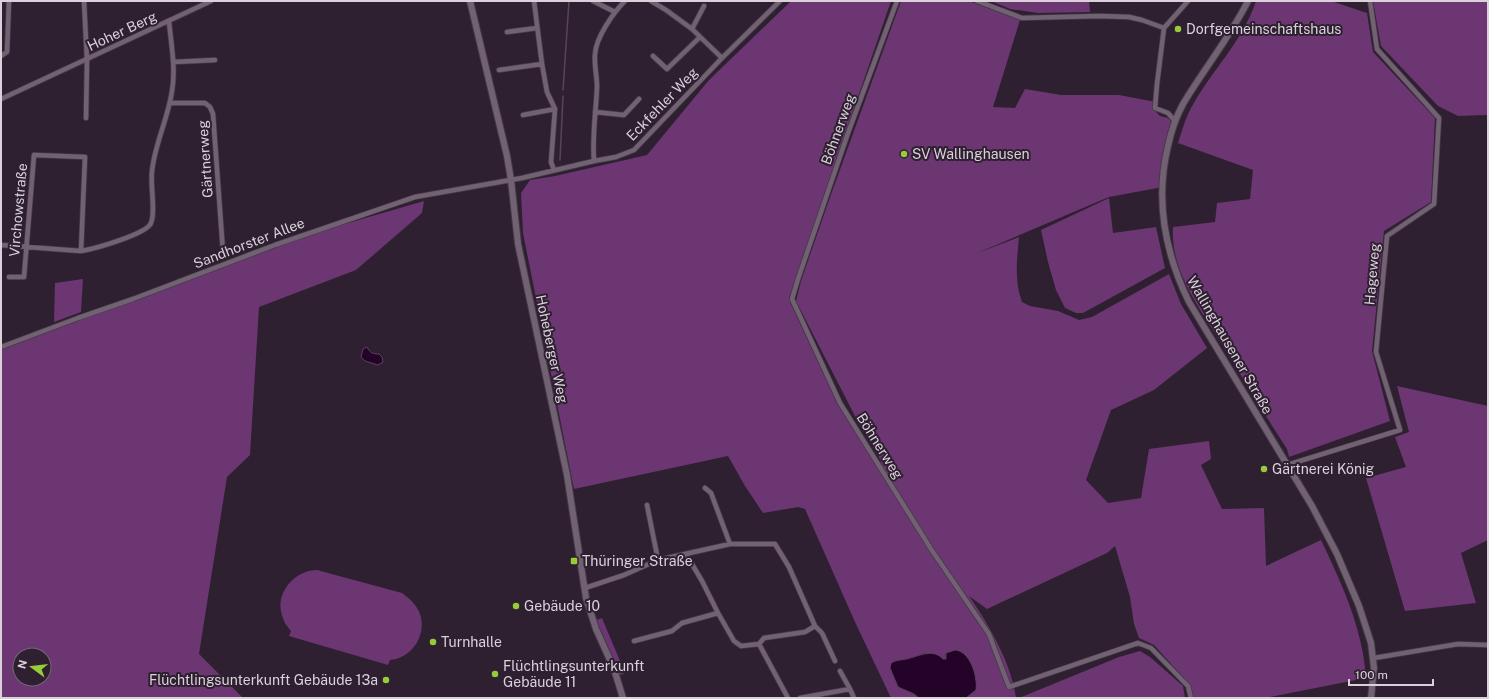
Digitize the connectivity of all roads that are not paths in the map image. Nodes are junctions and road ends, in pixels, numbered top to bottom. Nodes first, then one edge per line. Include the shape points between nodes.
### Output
1 (9, 1) edge
2 (84, 1) edge
3 (211, 1) edge
4 (470, 1) edge
5 (534, 1) edge
6 (593, 1) edge
7 (625, 1) edge
8 (780, 1) edge
9 (897, 1) edge
10 (977, 1) edge
11 (1188, 1) edge
12 (1248, 1) edge
13 (1370, 1) edge
14 (654, 2) edge
15 (704, 6) dead end
16 (615, 12) junction
17 (169, 21) junction
18 (537, 28) junction
19 (1164, 28) junction
20 (692, 29) junction
21 (507, 32) dead end
22 (700, 36) junction
23 (1, 56) edge
24 (653, 56) dead end
25 (722, 58) junction
26 (86, 60) junction
27 (215, 60) dead end
28 (173, 62) junction
29 (542, 64) junction
30 (499, 70) dead end
31 (1, 99) edge
32 (639, 99) dead end
33 (170, 103) junction
34 (555, 109) junction
35 (595, 112) junction
36 (524, 114) dead end
37 (86, 118) dead end
38 (1175, 121) junction
39 (594, 161) junction
40 (554, 170) junction
41 (511, 180) junction
42 (1, 245) edge
43 (27, 247) junction
44 (81, 251) junction
45 (223, 252) dead end
46 (10, 277) dead end
47 (1, 347) edge
48 (1287, 465) junction
49 (705, 488) dead end
50 (647, 505) dead end
51 (730, 544) junction
52 (686, 554) junction
53 (658, 560) junction
54 (585, 588) junction
55 (718, 613) junction
56 (815, 626) junction
57 (634, 641) dead end
58 (759, 644) junction
59 (1488, 645) edge
60 (1374, 658) junction
61 (835, 661) dead end
62 (840, 671) dead end
63 (850, 689) junction
64 (623, 698) edge
65 (788, 698) edge
66 (800, 698) edge
67 (854, 698) edge
68 (1191, 698) edge
69 (1371, 698) edge

1 - 23 street via 7,52
2 - 26 street
3 - 17 street, Hoher Berg
4 - 41 street, Hoheberger Weg
5 - 18 street
6 - 16 street
7 - 16 street
8 - 25 street, Eckfehler Weg
9 - 68 street, Böhnerweg via 792,299 840,403 931,549 989,634 1009,687 1138,643 1151,648 1188,686
10 - 19 street via 1022,18 1129,17
11 - 19 street
12 - 38 street, Wallinghausener Straße via 1182,105
13 - 48 street, Hageweg via 1377,49 1439,118 1434,204 1387,236 1376,352 1400,430
14 - 20 street
15 - 20 street
16 - 35 street via 595,52
17 - 26 street, Hoher Berg
17 - 28 street
18 - 21 street
18 - 29 street
19 - 38 street via 1155,105
20 - 22 street
22 - 24 street via 667,69
22 - 25 street
25 - 39 street, Eckfehler Weg via 634,150
26 - 31 street, Hoher Berg
26 - 37 street, Hoher Berg
27 - 28 street
28 - 33 street via 174,79
29 - 30 street
29 - 34 street via 547,92
32 - 35 street via 624,114
33 - 44 street via 154,153 151,224 137,233
33 - 45 street, Gärtnerweg via 204,103 210,107 213,114
34 - 36 street
34 - 40 street via 551,162
35 - 39 street via 592,141
38 - 48 street, Wallinghausener Straße via 1164,163 1162,187 1165,234 1174,269 1189,302
39 - 40 street, Eckfehler Weg
40 - 41 street, Eckfehler Weg
41 - 47 street, Sandhorster Allee via 416,197 363,214
41 - 54 street, Hoheberger Weg via 518,244 568,474
42 - 43 street
43 - 44 street
43 - 44 street, Virchowstraße via 34,155 85,157
43 - 46 street, Virchowstraße via 24,277
48 - 60 street, Wallinghausener Straße via 1337,554 1366,624
49 - 51 street via 711,493
50 - 53 street
51 - 52 street
51 - 56 street via 775,544 789,567
52 - 53 street
52 - 55 street
53 - 54 street
54 - 64 street, Hoheberger Weg via 590,614 614,669
55 - 57 street via 682,623 672,631
55 - 58 street via 734,641 741,646
56 - 58 street via 805,632 764,638
56 - 61 street via 822,633
58 - 65 street
59 - 60 street via 1457,644
60 - 69 street, Wallinghausener Straße
62 - 63 street
63 - 66 street
63 - 67 street

